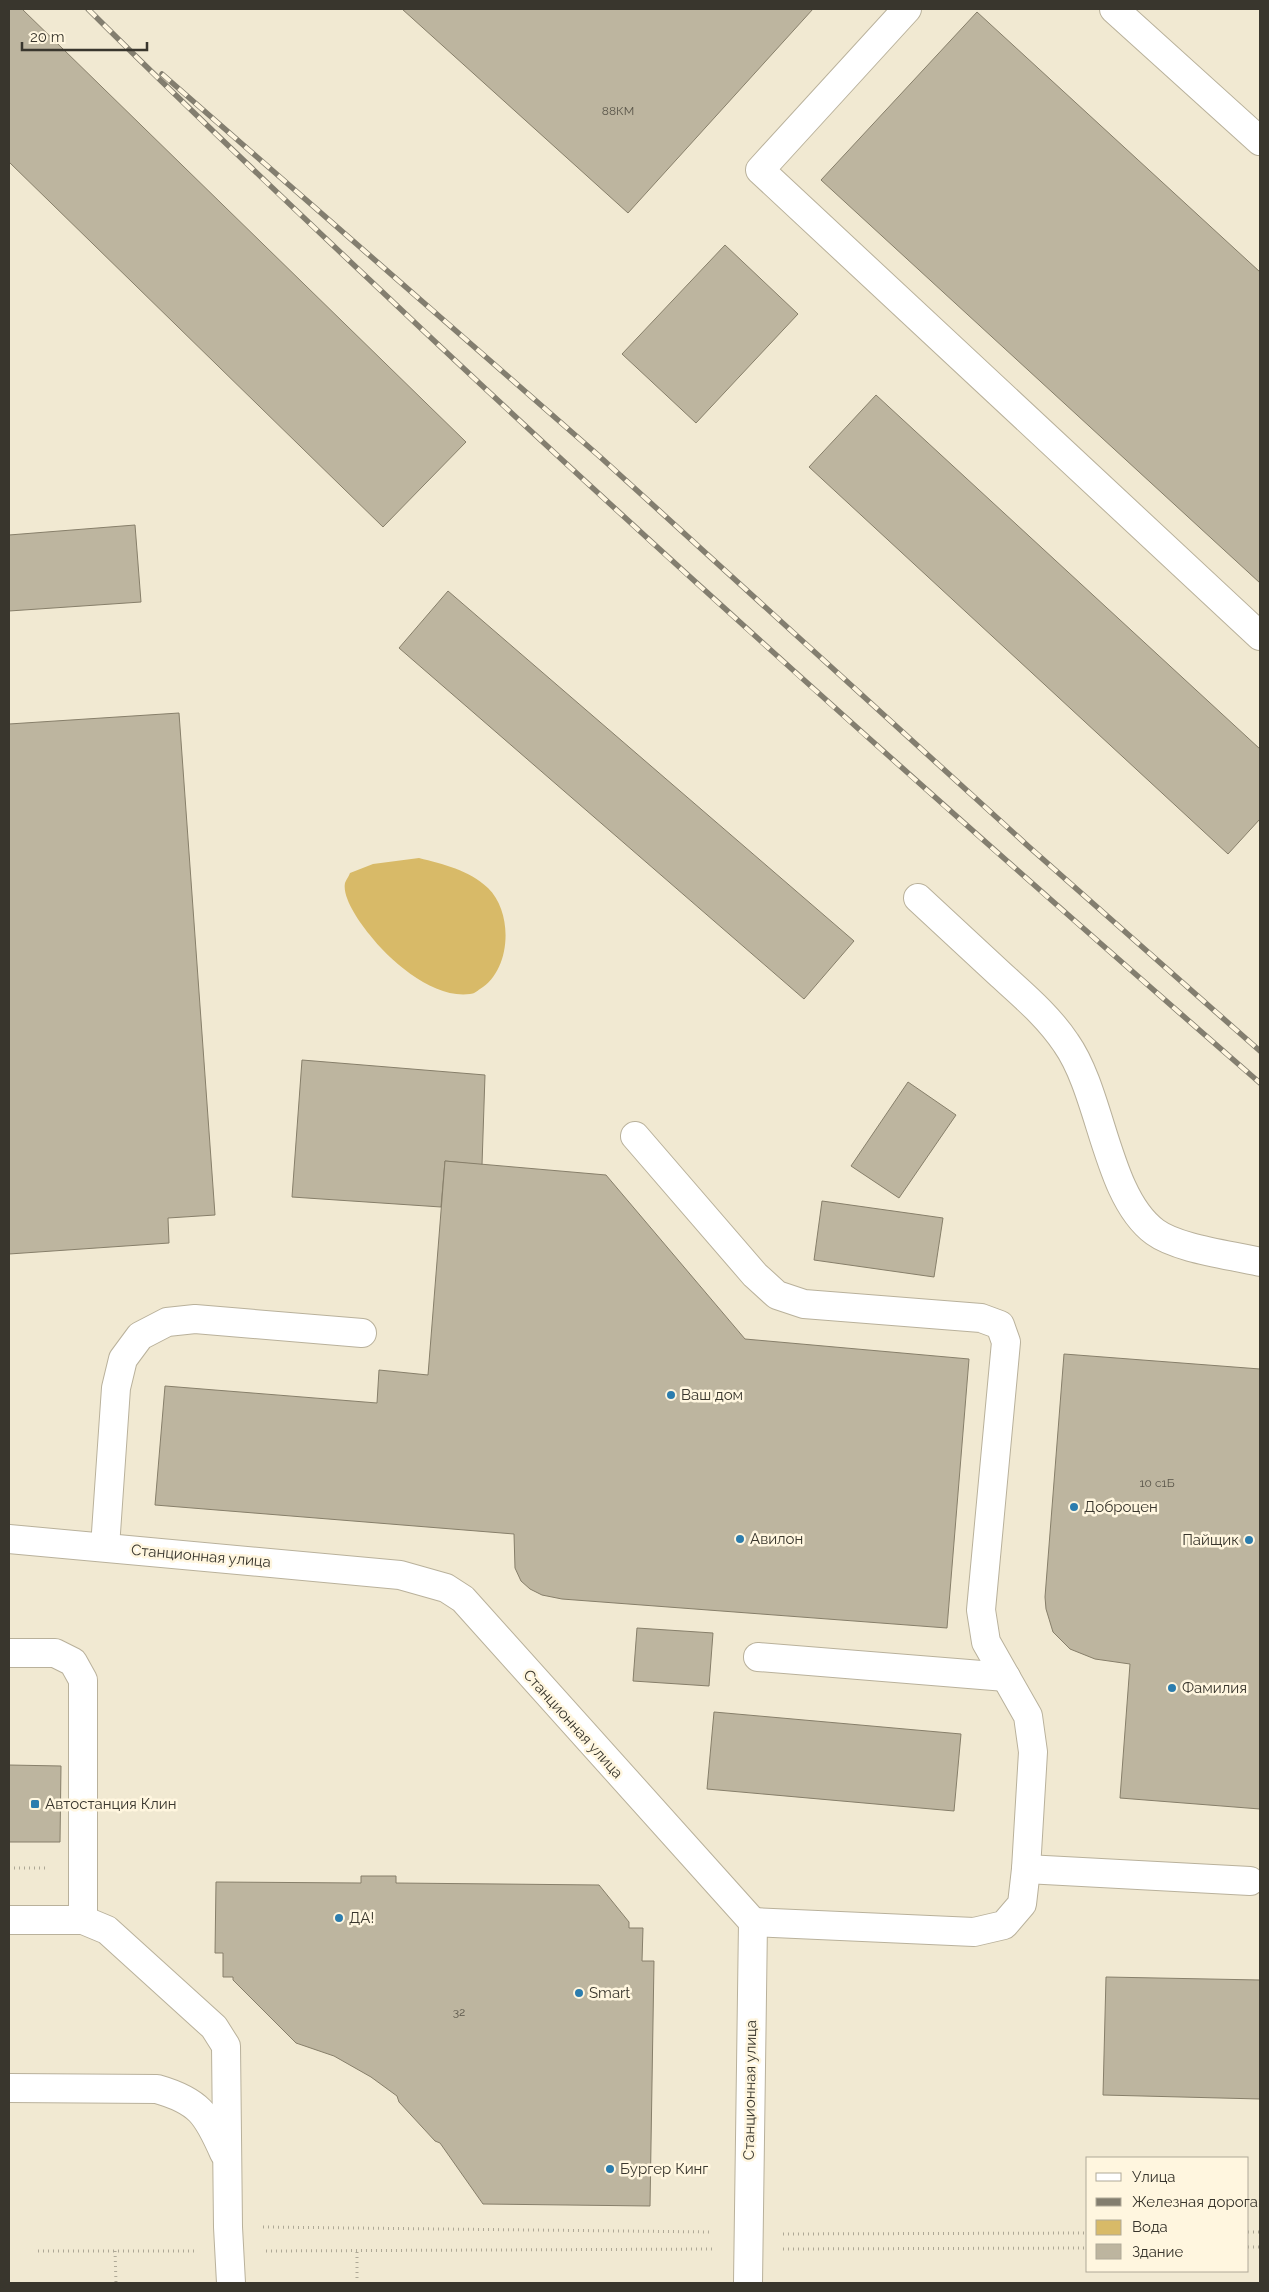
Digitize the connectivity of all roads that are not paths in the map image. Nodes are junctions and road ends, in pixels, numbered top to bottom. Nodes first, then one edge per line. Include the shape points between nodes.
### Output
1 (907, 9) edge
2 (1114, 9) edge
3 (1260, 141) edge
4 (1260, 636) edge
5 (918, 898) dead end
6 (636, 1136) dead end
7 (1260, 1262) edge
8 (362, 1333) dead end
9 (9, 1539) edge
10 (104, 1547) junction
11 (9, 1653) edge
12 (758, 1657) dead end
13 (1006, 1678) junction
14 (1026, 1869) junction
15 (1250, 1881) dead end
16 (9, 1920) edge
17 (83, 1920) junction
18 (753, 1922) junction
19 (9, 2088) edge
20 (226, 2158) junction
21 (231, 2283) edge
22 (748, 2283) edge

1 - 4 street via 760,170
2 - 3 street
5 - 7 street via 1046,1016 1068,1044 1084,1076 1122,1188 1135,1212 1156,1232 1178,1243
6 - 13 street via 755,1275 777,1295 804,1304 982,1318 1000,1325 1006,1342 982,1610 986,1642
8 - 10 street via 195,1319 167,1322 140,1336 123,1359 116,1388
9 - 10 street, Станционная улица
10 - 18 street, Станционная улица via 400,1575 446,1588 463,1599
11 - 17 street via 55,1653 73,1662 83,1680
12 - 13 street
13 - 14 street via 1028,1716 1033,1752
14 - 15 street
14 - 18 street via 1022,1904 1004,1925 974,1932
16 - 17 street
17 - 20 street via 107,1930 214,2027 226,2046
18 - 22 street, Станционная улица
19 - 20 street via 157,2089 178,2095 196,2106 209,2121
20 - 21 street

